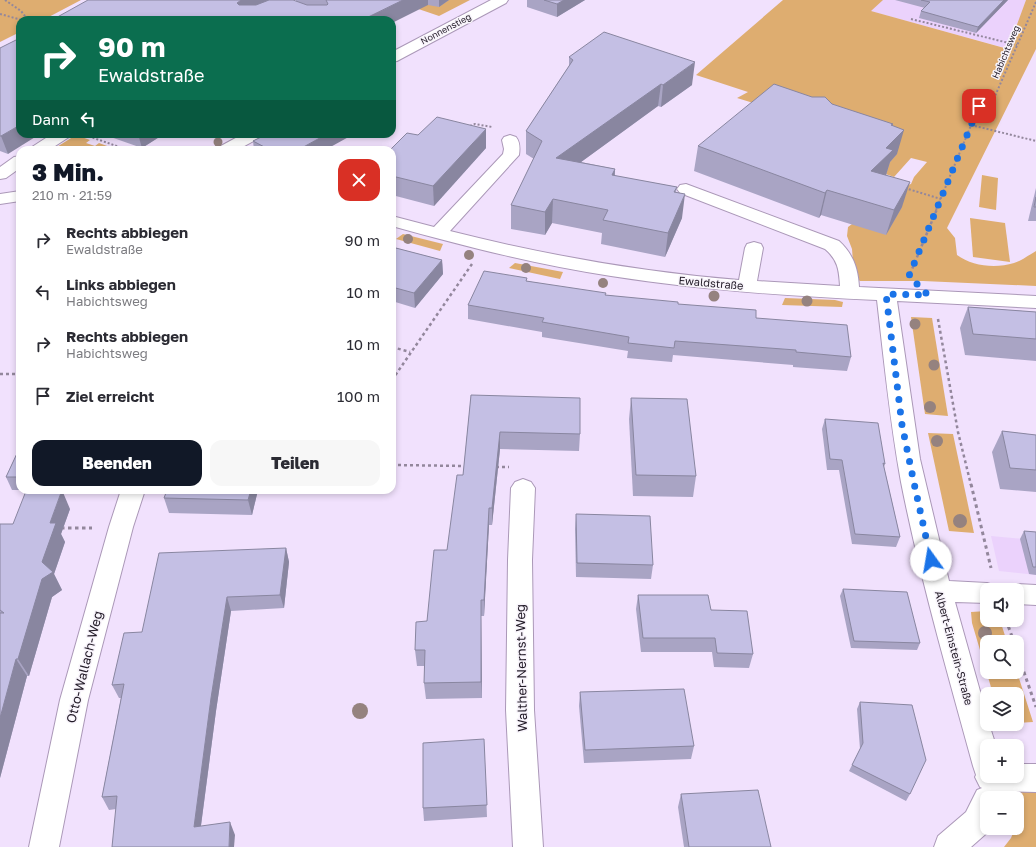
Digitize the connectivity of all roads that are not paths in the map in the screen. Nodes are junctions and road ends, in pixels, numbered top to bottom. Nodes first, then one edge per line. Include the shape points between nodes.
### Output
1 (501, 0) edge
2 (396, 52) edge
3 (57, 138) edge
4 (248, 138) edge
5 (510, 140) dead end
6 (44, 146) edge
7 (232, 146) edge
8 (16, 164) edge
9 (0, 174) edge
10 (686, 189) dead end
11 (16, 197) edge
12 (0, 199) edge
13 (396, 222) edge
14 (438, 234) junction
15 (754, 248) dead end
16 (747, 286) junction
17 (850, 292) junction
18 (886, 294) junction
19 (1036, 302) edge
20 (523, 488) road end
21 (132, 494) edge
22 (980, 585) edge
23 (938, 591) junction
24 (1024, 594) edge
25 (1036, 595) edge
26 (980, 752) edge
27 (1036, 778) edge
28 (1024, 779) edge
29 (988, 783) edge
30 (44, 847) edge
31 (528, 847) edge
32 (949, 847) edge

1 - 2 street, Nonnenstieg
3 - 6 street
4 - 7 street
5 - 14 street via 511,155
8 - 9 street
10 - 17 street via 832,245 845,257
11 - 12 street
13 - 14 street, Ewaldstraße
14 - 16 street, Ewaldstraße via 553,261 642,275
15 - 16 street
16 - 17 street, Ewaldstraße
17 - 18 street, Ewaldstraße
18 - 19 street, Ewaldstraße
18 - 23 street, Albert-Einstein-Straße via 902,425
20 - 31 street, Walther-Nernst-Weg via 520,560 520,710
21 - 30 street, Otto-Wallach-Weg via 74,700
22 - 23 street
23 - 26 street, Albert-Einstein-Straße
24 - 25 street
27 - 28 street
29 - 32 street via 977,822

